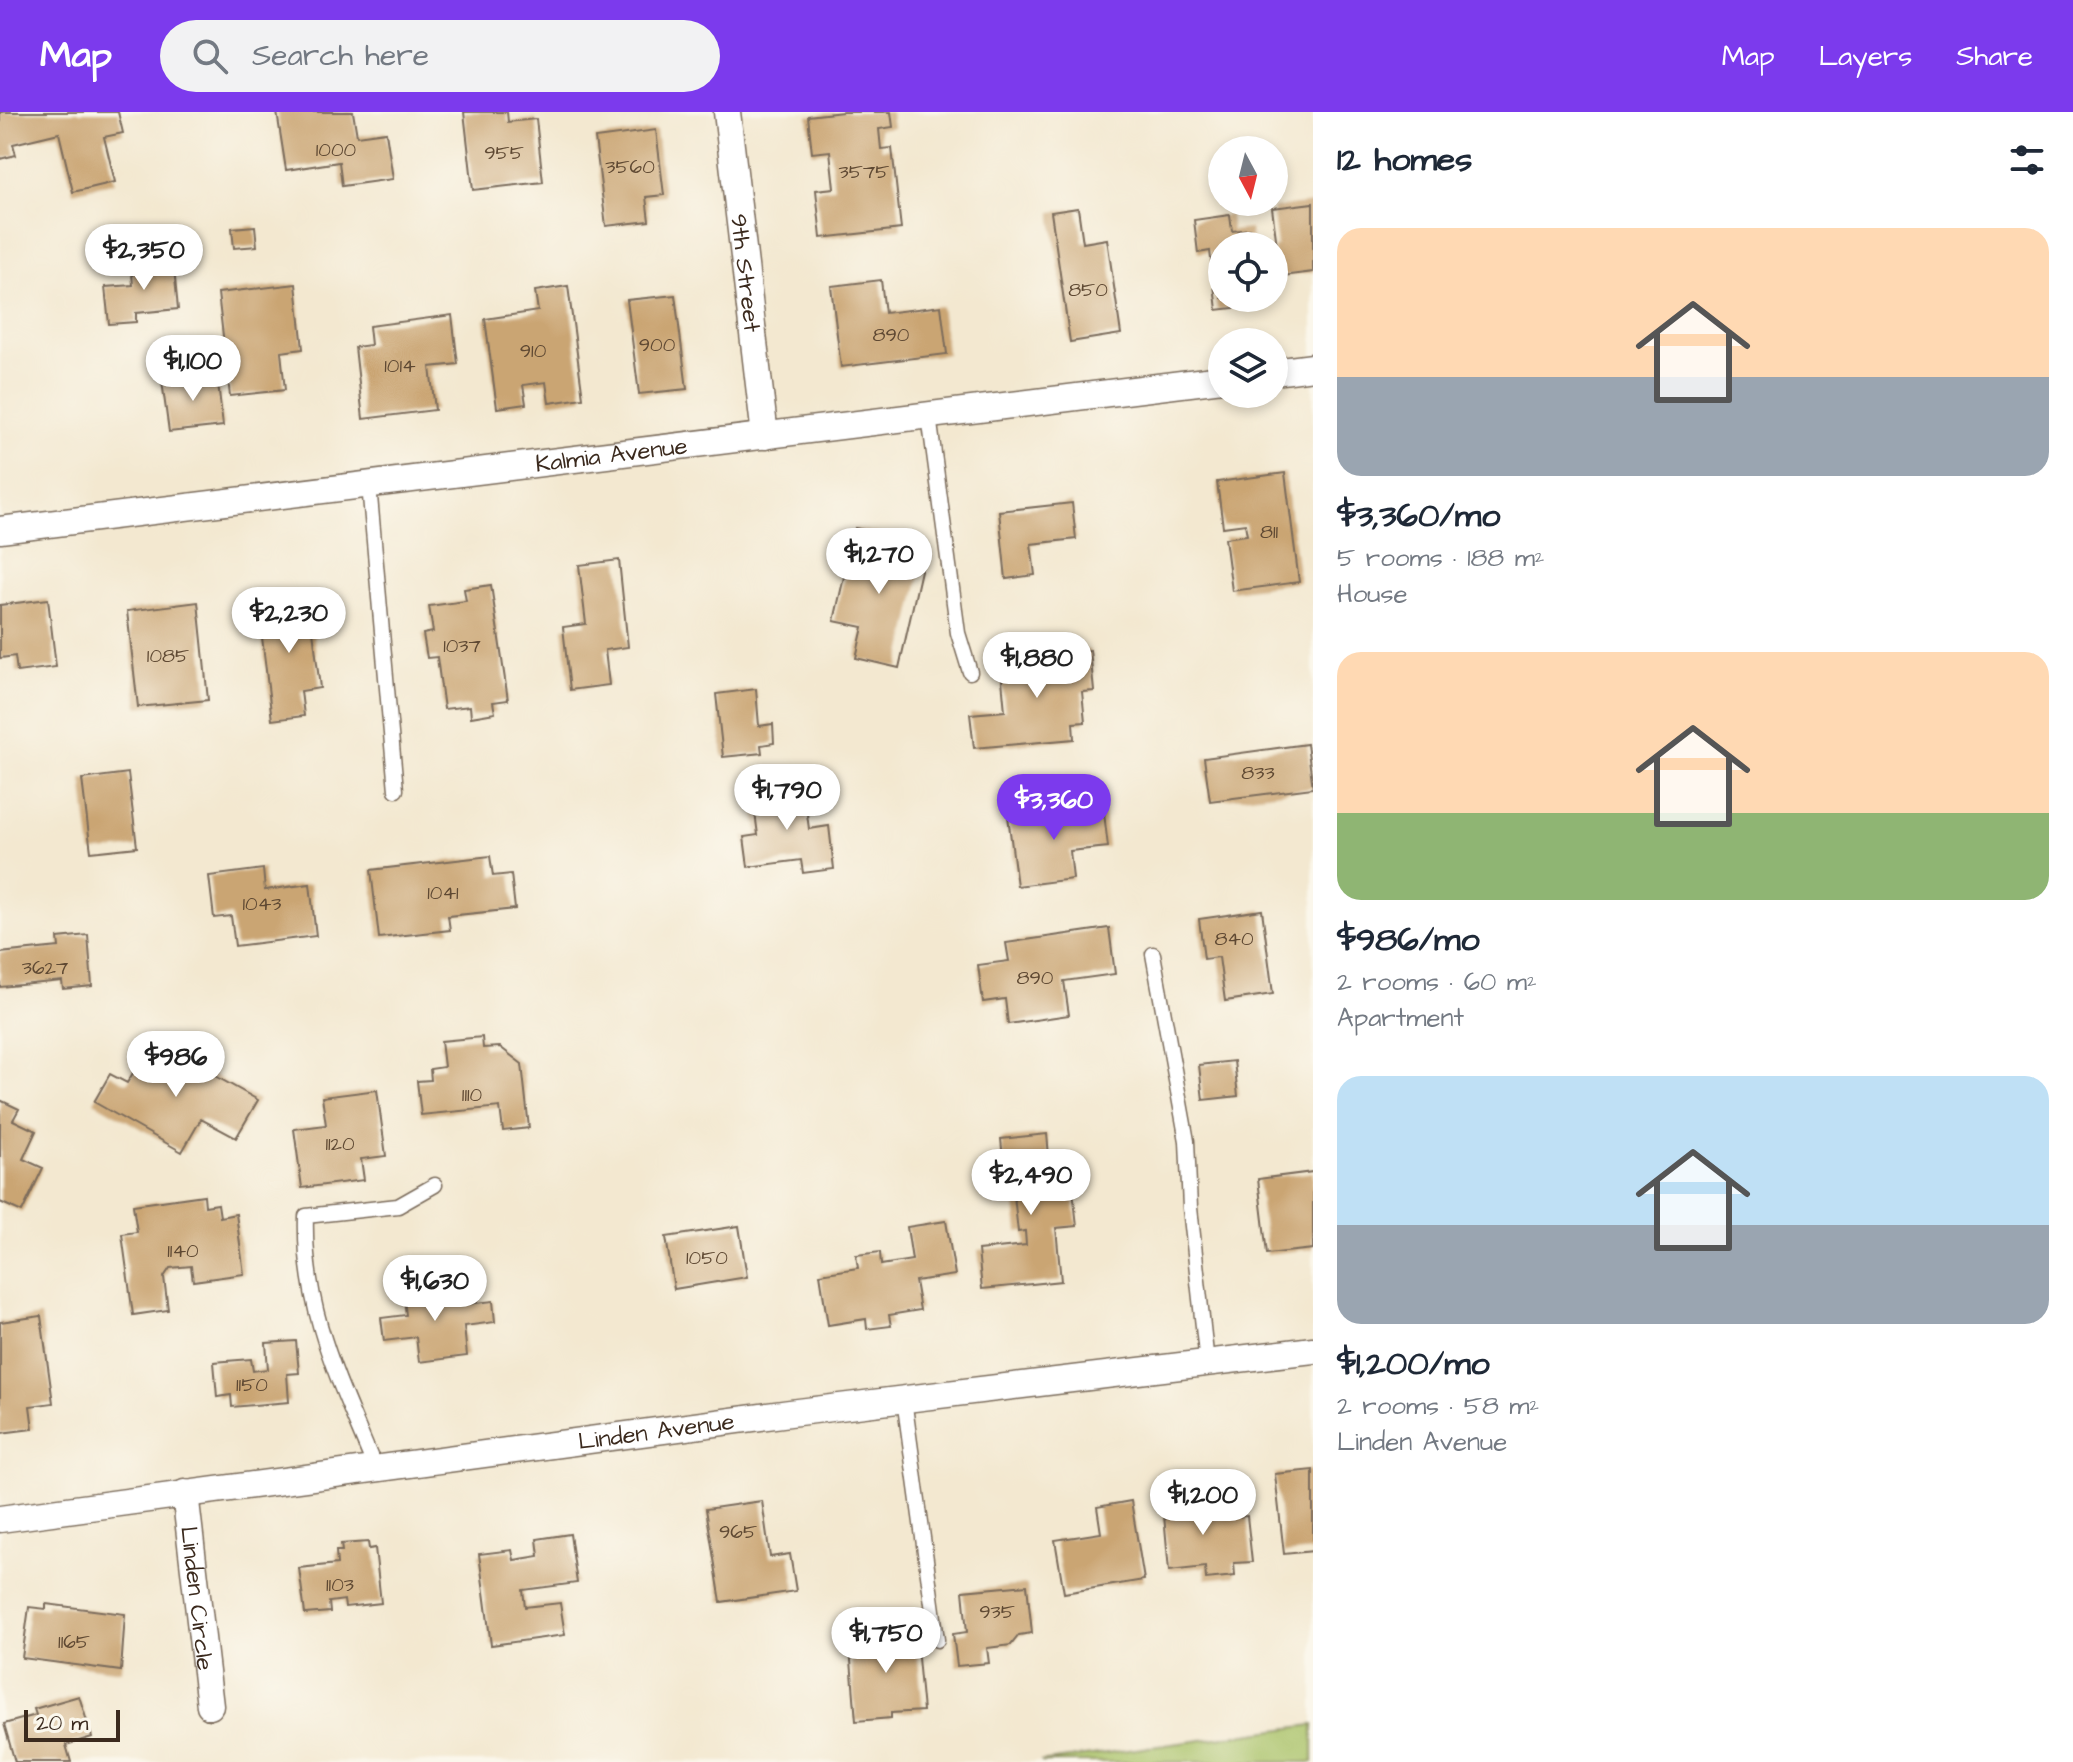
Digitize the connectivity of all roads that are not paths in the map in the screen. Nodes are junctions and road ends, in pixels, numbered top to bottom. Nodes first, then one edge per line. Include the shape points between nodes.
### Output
1 (727, 112) edge
2 (1313, 367) edge
3 (1288, 370) edge
4 (1208, 381) edge
5 (929, 416) junction
6 (765, 436) junction
7 (369, 485) junction
8 (0, 530) edge
9 (970, 672) dead end
10 (396, 790) dead end
11 (1153, 954) dead end
12 (435, 1185) dead end
13 (1313, 1350) edge
14 (1207, 1363) junction
15 (904, 1399) junction
16 (375, 1468) junction
17 (185, 1493) junction
18 (0, 1519) edge
19 (937, 1640) dead end
20 (210, 1706) dead end

1 - 6 street, 9th Street
2 - 3 street
4 - 5 street, Kalmia Avenue
5 - 6 street, Kalmia Avenue
5 - 9 lane via 958,633
6 - 7 street, Kalmia Avenue
7 - 8 street, Kalmia Avenue
7 - 10 lane
11 - 14 lane via 1187,1141
12 - 16 lane via 398,1206 306,1216 310,1291 327,1354
13 - 14 street, Linden Avenue
14 - 15 street, Linden Avenue
15 - 16 street, Linden Avenue
15 - 19 lane
16 - 17 street, Linden Avenue
17 - 18 street, Linden Avenue
17 - 20 street, Linden Circle

